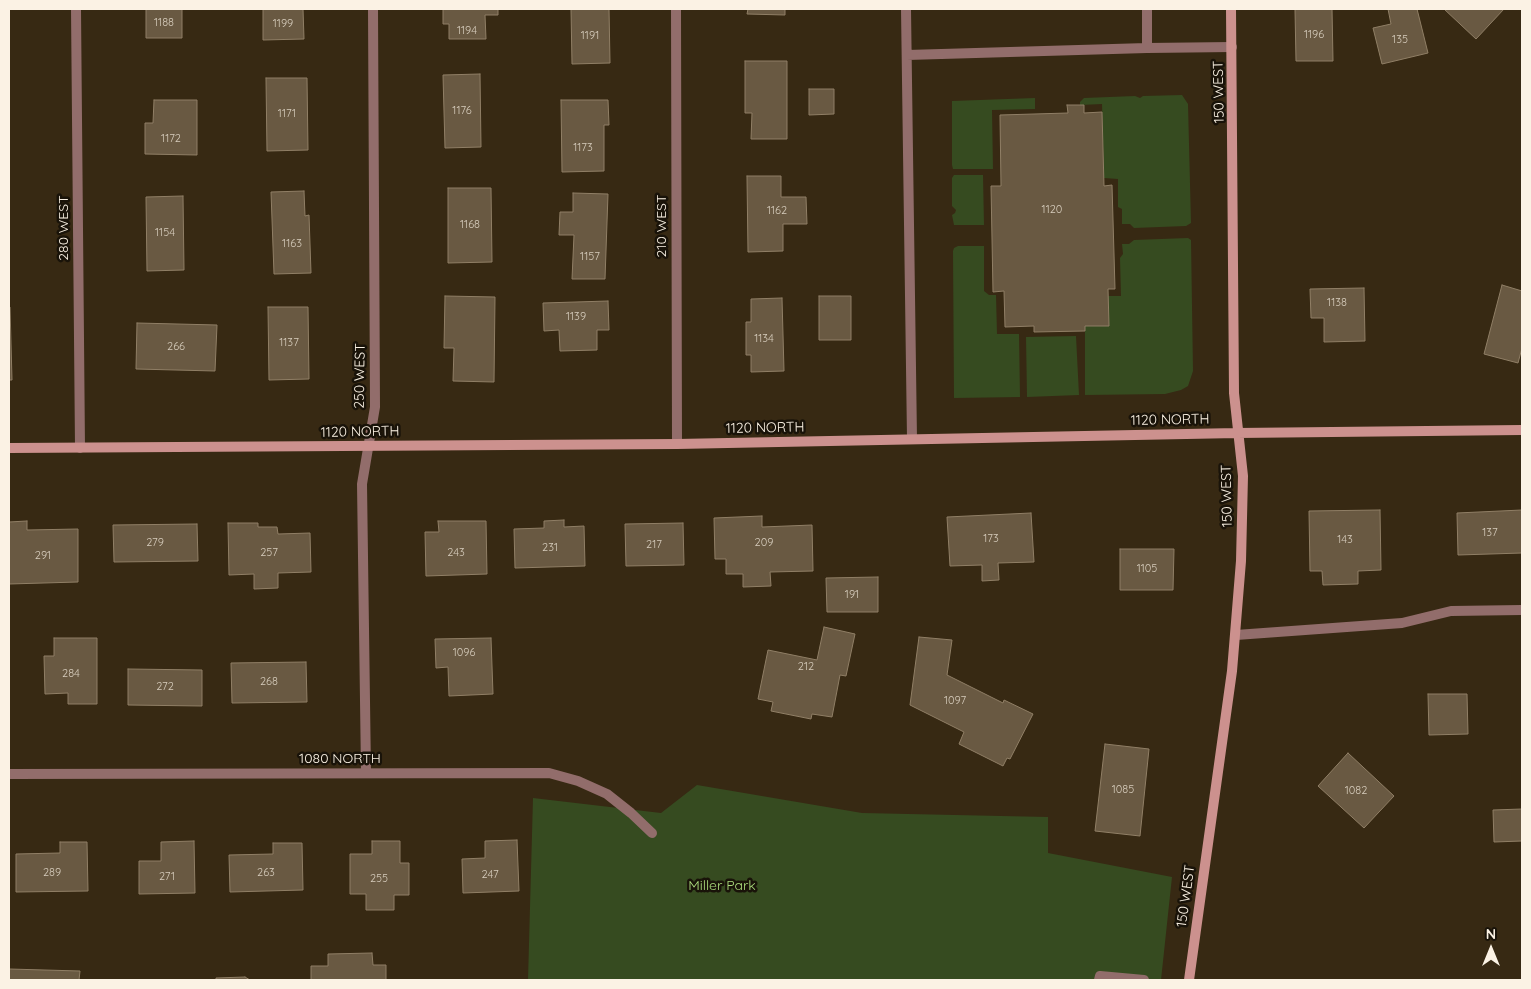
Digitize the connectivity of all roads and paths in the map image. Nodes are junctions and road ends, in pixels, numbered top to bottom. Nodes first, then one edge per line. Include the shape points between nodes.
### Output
1 (76, 9) edge
2 (373, 9) edge
3 (676, 9) edge
4 (906, 9) edge
5 (1147, 9) edge
6 (1231, 9) edge
7 (1232, 47) junction
8 (1147, 48) junction
9 (907, 55) junction
10 (1522, 430) edge
11 (1238, 433) junction
12 (912, 439) junction
13 (677, 444) junction
14 (368, 445) junction
15 (9, 448) edge
16 (80, 448) junction
17 (1522, 610) edge
18 (1236, 635) junction
19 (366, 773) junction
20 (9, 774) edge
21 (652, 833) dead end
22 (1099, 980) edge
23 (1144, 980) edge
24 (1188, 980) edge

1 - 16 street, 280 WEST
2 - 14 street, 250 WEST via 374,407
3 - 13 street, 210 WEST
4 - 9 street
5 - 8 street
6 - 7 street, 150 WEST
7 - 8 street
7 - 11 street, 150 WEST via 1234,393
8 - 9 street
9 - 12 street
10 - 11 street, 1120 NORTH
11 - 12 street, 1120 NORTH
11 - 18 street, 150 WEST via 1243,476
12 - 13 street, 1120 NORTH
13 - 14 street, 1120 NORTH
14 - 16 street, 1120 NORTH
14 - 19 street, 250 WEST via 362,484
15 - 16 street, 1120 NORTH
17 - 18 street via 1451,611 1402,623
18 - 24 street, 150 WEST
19 - 20 street, 1080 NORTH
19 - 21 street, 1080 NORTH via 548,773 578,781 607,794
22 - 23 street via 1100,976

